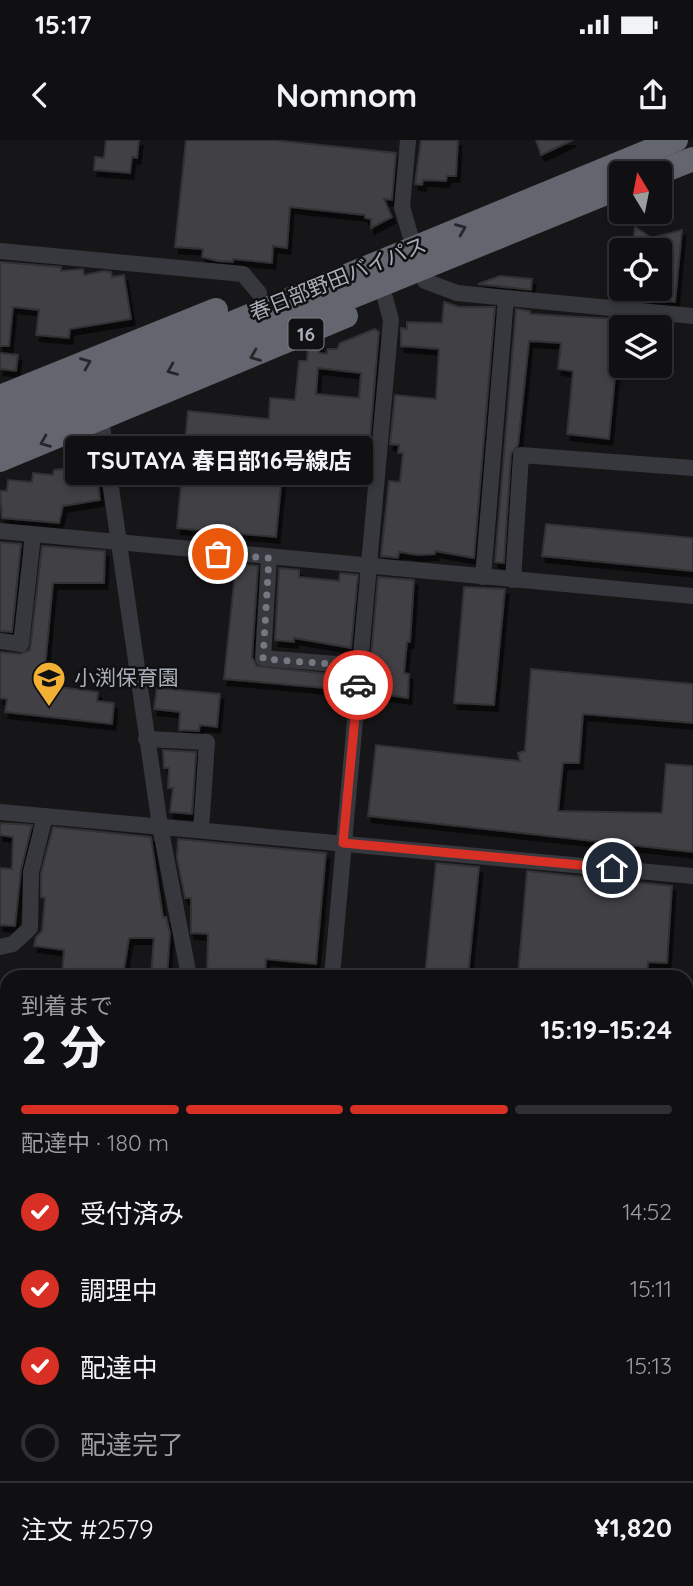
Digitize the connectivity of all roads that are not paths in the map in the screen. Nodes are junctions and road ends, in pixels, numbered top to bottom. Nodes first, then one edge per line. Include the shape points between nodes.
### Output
1 (408, 140) edge
2 (676, 140) edge
3 (693, 159) edge
4 (672, 167) edge
5 (609, 192) edge
6 (609, 192) edge
7 (0, 251) edge
8 (406, 251) junction
9 (425, 281) junction
10 (259, 293) junction
11 (385, 298) junction
12 (506, 298) junction
13 (693, 316) edge
14 (0, 397) edge
15 (0, 419) edge
16 (101, 419) junction
17 (0, 440) edge
18 (0, 460) edge
19 (693, 468) edge
20 (0, 531) edge
21 (33, 535) junction
22 (117, 544) junction
23 (269, 558) junction
24 (369, 567) junction
25 (483, 577) junction
26 (513, 580) junction
27 (693, 596) edge
28 (0, 641) edge
29 (360, 666) junction
30 (146, 739) junction
31 (0, 812) edge
32 (46, 816) junction
33 (160, 827) junction
34 (201, 830) junction
35 (343, 843) junction
36 (693, 876) edge
37 (0, 947) edge
38 (188, 970) edge
39 (332, 970) edge

1 - 8 street via 402,207
8 -> 2 highway, 春日部野田バイパス / 16
3 - 4 highway
5 - 9 highway, 16
6 -> 17 highway, 春日部野田バイパス / 16
7 - 10 street via 243,274
8 - 10 highway, 16
8 - 15 highway, 春日部野田バイパス / 16
9 - 11 highway, 16
9 - 12 street via 457,293
14 -> 10 highway, 16
11 -> 16 highway, 16
11 - 24 street via 391,320
12 - 13 street
12 - 25 street
16 -> 18 highway, 16
16 - 22 street
19 - 26 street via 521,455
20 - 21 street
21 - 22 street
21 - 28 street via 21,644
22 - 23 street
22 - 30 street
23 - 24 street
23 - 29 street via 263,659
24 - 25 street
24 - 29 street
25 - 26 street
26 - 27 street
29 - 35 street
30 - 33 street
30 - 34 street via 207,742
31 - 32 street
32 - 33 street
32 - 37 street via 31,872 30,928 13,944
33 - 34 street
33 - 38 street
34 - 35 street
35 - 36 street
35 - 39 street

